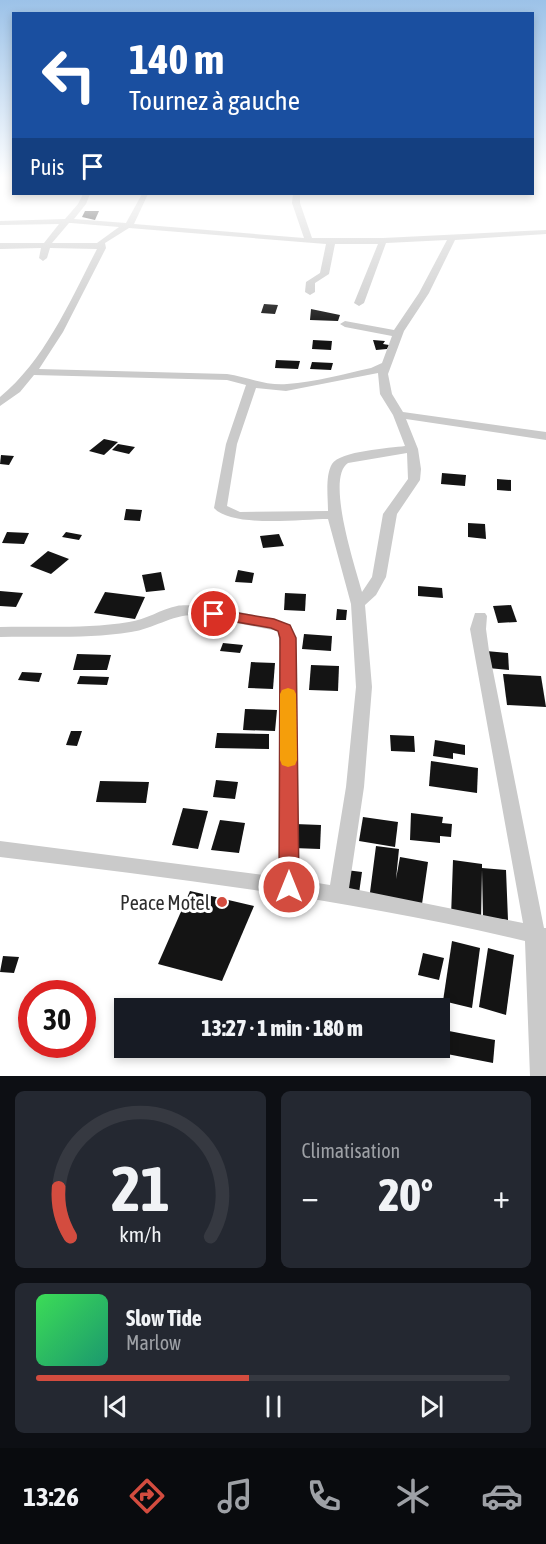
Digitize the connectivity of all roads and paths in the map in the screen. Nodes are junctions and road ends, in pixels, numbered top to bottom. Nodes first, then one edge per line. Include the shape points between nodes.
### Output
1 (59, 229) edge
2 (122, 229) edge
3 (176, 229) edge
4 (305, 229) edge
5 (546, 232) edge
6 (453, 236) junction
7 (309, 241) junction
8 (331, 241) junction
9 (383, 241) junction
10 (0, 246) edge
11 (45, 246) junction
12 (102, 248) junction
13 (43, 258) dead end
14 (310, 292) dead end
15 (359, 303) dead end
16 (345, 324) dead end
17 (398, 334) junction
18 (386, 365) junction
19 (30, 372) junction
20 (252, 384) junction
21 (0, 403) edge
22 (399, 415) junction
23 (546, 436) edge
24 (412, 449) junction
25 (334, 515) junction
26 (358, 604) junction
27 (480, 616) dead end
28 (0, 632) edge
29 (0, 849) edge
30 (289, 887) junction
31 (338, 894) junction
32 (540, 936) edge
33 (541, 1076) edge

1 - 11 street
2 - 12 street via 101,242
3 - 7 street
4 - 7 street
5 - 6 street
6 - 9 street
6 - 17 street
7 - 8 street
8 - 9 street
8 - 14 street via 324,274 311,282
9 - 15 street
10 - 11 street
11 - 12 street
11 - 13 street
12 - 19 street
16 - 17 street
17 - 18 street
18 - 20 street via 374,371 286,388
18 - 22 street via 383,384
19 - 20 street via 227,377
19 - 21 street via 15,392
20 - 25 street via 236,425 220,507 240,516
22 - 23 street
22 - 24 street
24 - 25 street via 362,456 338,464 333,484
24 - 26 street via 414,480 390,514 379,577
25 - 26 street
26 - 31 street via 364,687 355,788
27 - 32 street via 481,651
28 - 30 street via 132,627 163,615 194,610 285,628 289,657
29 - 30 street
30 - 31 street
31 - 32 street
32 - 33 street

